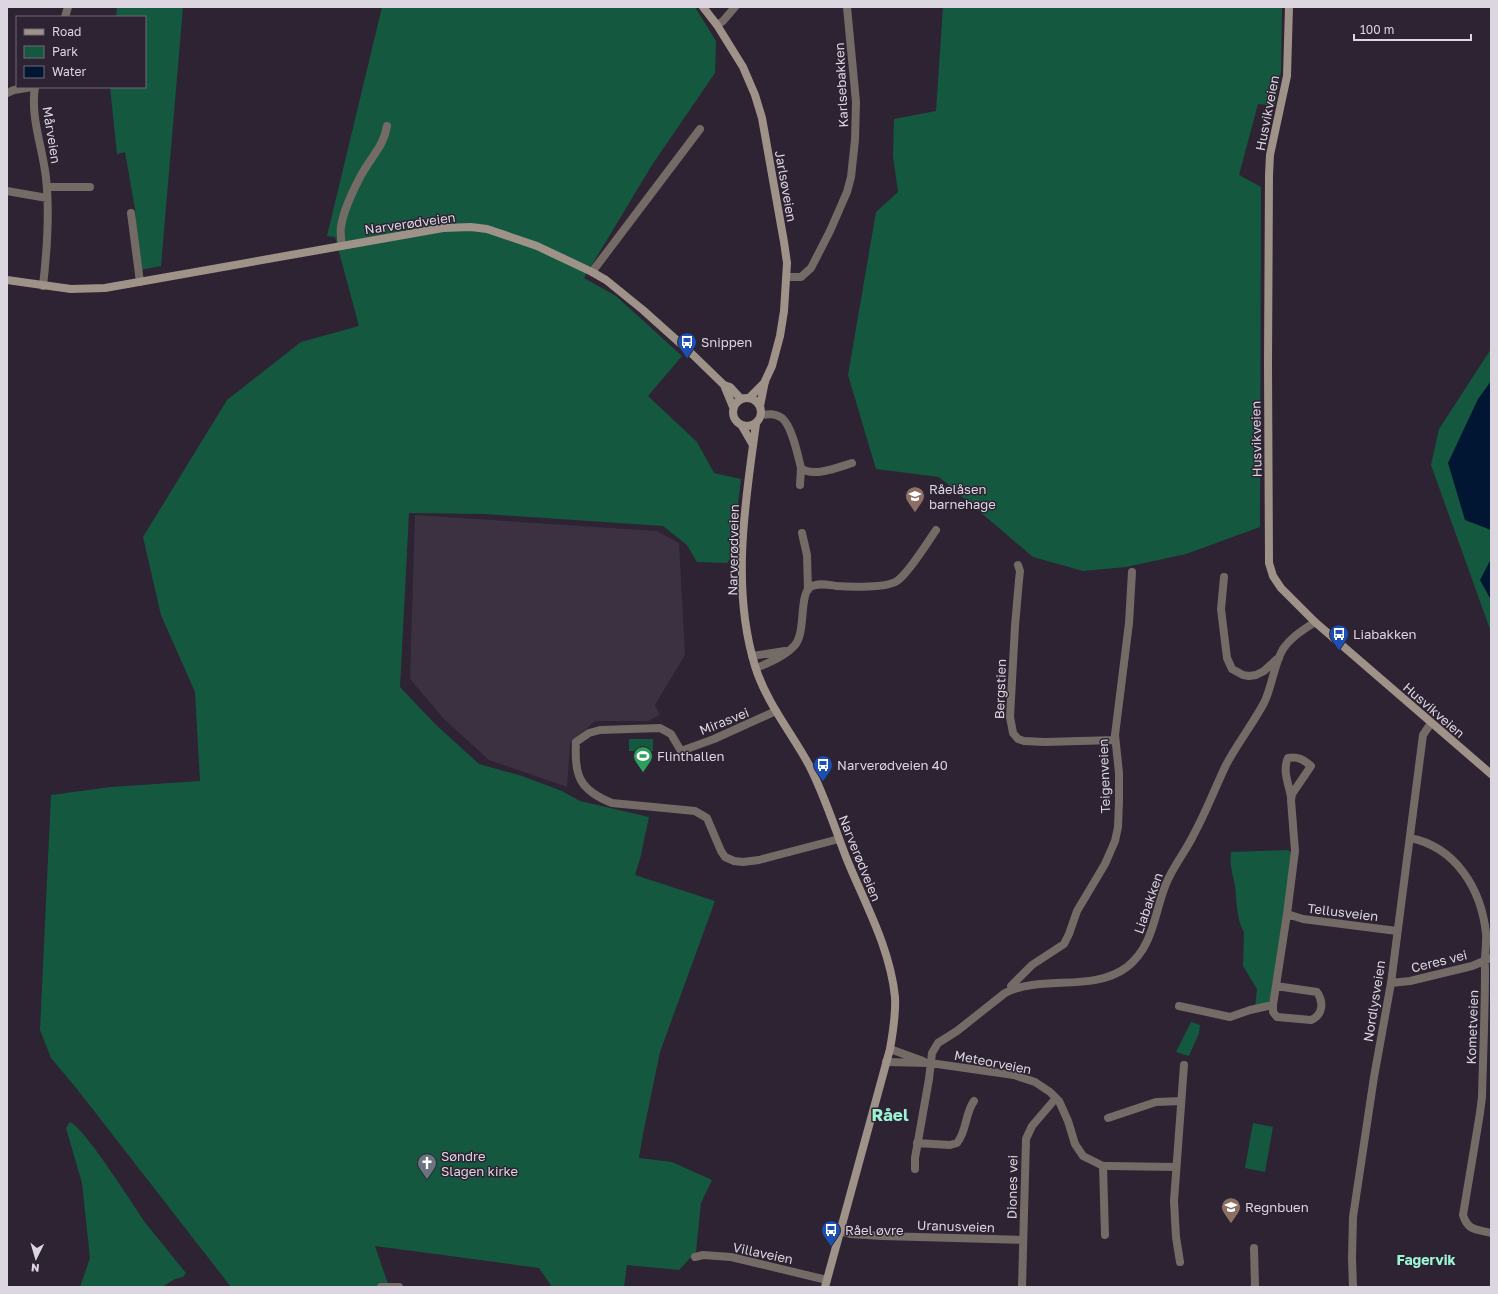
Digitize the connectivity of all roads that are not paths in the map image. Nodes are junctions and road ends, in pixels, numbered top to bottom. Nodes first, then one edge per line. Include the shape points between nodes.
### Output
1 (703, 7) edge
2 (735, 7) edge
3 (848, 7) edge
4 (1288, 7) edge
5 (717, 25) junction
6 (27, 88) edge
7 (34, 88) edge
8 (7, 93) edge
9 (387, 126) dead end
10 (700, 129) dead end
11 (47, 187) junction
12 (90, 187) dead end
13 (7, 191) edge
14 (47, 198) junction
15 (131, 213) dead end
16 (342, 246) junction
17 (592, 272) junction
18 (787, 277) junction
19 (7, 280) edge
20 (140, 282) junction
21 (43, 286) junction
22 (765, 381) junction
23 (724, 385) junction
24 (745, 398) junction
25 (760, 406) junction
26 (733, 407) junction
27 (761, 415) junction
28 (756, 424) junction
29 (742, 426) junction
30 (753, 445) junction
31 (852, 463) dead end
32 (801, 468) junction
33 (800, 486) dead end
34 (936, 530) dead end
35 (802, 533) dead end
36 (1018, 565) dead end
37 (1132, 572) dead end
38 (1224, 577) dead end
39 (808, 590) junction
40 (1315, 622) junction
41 (788, 651) junction
42 (752, 656) junction
43 (1279, 658) junction
44 (756, 668) junction
45 (776, 711) junction
46 (1431, 722) junction
47 (1115, 740) junction
48 (1491, 774) edge
49 (1291, 797) junction
50 (1410, 838) junction
51 (839, 839) junction
52 (1287, 914) junction
53 (1397, 930) junction
54 (1488, 959) edge
55 (1391, 983) junction
56 (1276, 986) junction
57 (1012, 989) junction
58 (1273, 1005) junction
59 (1179, 1006) dead end
60 (890, 1049) junction
61 (886, 1062) junction
62 (930, 1063) junction
63 (1184, 1065) dead end
64 (1056, 1098) junction
65 (974, 1101) dead end
66 (1181, 1101) junction
67 (1108, 1118) dead end
68 (917, 1143) junction
69 (1103, 1166) junction
70 (1176, 1167) junction
71 (915, 1169) dead end
72 (840, 1231) junction
73 (1491, 1233) edge
74 (1105, 1235) dead end
75 (1023, 1240) junction
76 (1254, 1248) dead end
77 (695, 1257) dead end
78 (1180, 1262) dead end
79 (826, 1283) edge
80 (381, 1287) edge
81 (399, 1287) edge
82 (1022, 1287) edge
83 (1255, 1287) edge
84 (1354, 1287) edge

1 - 5 main road, Jarlsøveien
2 - 5 street
3 - 18 street, Karlsebakken via 856,102 851,177 839,211 811,268 802,277
4 - 40 main road, Husvikveien via 1287,76 1270,155 1269,175 1269,563 1273,576 1281,588
5 - 18 main road, Jarlsøveien via 743,67 762,118 784,242
6 - 8 street
7 - 11 street, Mårveien via 34,106
9 - 16 street via 380,147 361,175 344,216 341,226
10 - 17 street
11 - 12 street
11 - 14 street, Mårveien
13 - 14 street
14 - 21 street, Mårveien
15 - 20 street
16 - 17 main road, Narverødveien via 443,228 471,227 487,229 518,239
16 - 20 main road, Narverødveien
17 - 23 main road, Narverødveien via 643,310
18 - 22 main road, Jarlsøveien via 780,336
19 - 21 main road, Narverødveien
20 - 21 main road, Narverødveien via 83,290
22 - 24 main road, Jarlsøveien
22 - 25 main road, Jarlsøveien
23 - 24 main road, Narverødveien
23 - 26 main road, Narverødveien
24 - 25 main road, Narverødveien via 757,402
24 - 26 main road via 736,402
25 - 27 main road
26 - 29 main road, Narverødveien via 735,420
27 - 28 main road, Narverødveien
27 - 32 street via 771,414 784,419
28 - 29 main road
28 - 30 main road, Narverødveien
29 - 30 main road, Narverødveien
30 - 42 main road, Narverødveien via 745,508 743,555 747,630
31 - 32 street via 816,473 804,472
32 - 33 street
34 - 39 street via 904,575 894,583 849,586 819,584
35 - 39 street
36 - 47 street, Bergstien via 1020,571 1010,717 1015,737 1024,741 1045,742
37 - 47 street, Teigenveien via 1129,623
38 - 43 street, Liabakken via 1221,609 1227,658 1232,669 1243,675 1256,675
39 - 41 street via 800,635
40 - 43 street, Liabakken via 1290,640
40 - 46 main road, Husvikveien
41 - 42 street
41 - 44 street
42 - 44 main road, Narverødveien
43 - 57 street, Liabakken via 1265,701 1226,765 1200,823 1166,884 1150,937 1140,955 1112,976
44 - 45 main road, Narverødveien
45 - 51 main road, Narverødveien via 815,776
45 - 51 street, Mirasvei via 681,751 671,734 660,728 600,730 589,733 576,742 575,766 581,781 592,794 612,803 695,811 704,815 721,851 725,857 734,861 759,860
46 - 48 main road, Husvikveien
46 - 50 street, Nordlysveien via 1423,734
47 - 57 street, Teigenveien via 1119,809 1115,841 1105,864 1077,911 1066,941 1024,972 1011,986
49 - 49 street, Tellusveien via 1311,766 1302,759 1293,757 1288,758 1285,769
49 - 52 street, Tellusveien via 1295,851
50 - 53 street, Nordlysveien
50 - 54 street, Kometveien via 1422,840 1439,849 1453,860 1468,878 1478,898
51 - 60 main road, Narverødveien via 880,940 892,978 895,1010
52 - 53 street, Tellusveien via 1303,919
52 - 56 street, Tellusveien
53 - 55 street, Nordlysveien
54 - 55 street, Ceres vei via 1472,966
54 - 73 street, Kometveien via 1480,1113 1463,1215 1467,1226
55 - 84 street, Nordlysveien via 1353,1217
56 - 58 street, Tellusveien
56 - 58 street via 1315,991 1319,993 1322,1004 1320,1013 1311,1020 1278,1017 1273,1012
57 - 62 street, Liabakken via 938,1043
58 - 59 street via 1230,1017
60 - 61 main road, Narverødveien
60 - 62 street
61 - 62 street
61 - 72 main road, Narverødveien
62 - 64 street, Meteorveien via 1026,1078 1044,1087
62 - 68 street, Liabakken
63 - 66 street
64 - 69 street, Meteorveien via 1063,1109 1072,1139 1078,1149 1089,1160
64 - 75 street, Diones vei via 1032,1126 1026,1139
65 - 68 street via 957,1143
66 - 67 street via 1156,1102
66 - 70 street
68 - 71 street, Liabakken
69 - 70 street, Meteorveien
69 - 74 street
70 - 78 street via 1174,1216
72 - 75 street, Uranusveien via 882,1236
72 - 79 main road, Narverødveien
75 - 82 street, Diones vei
76 - 83 street
77 - 79 street, Villaveien via 731,1257
80 - 81 street

